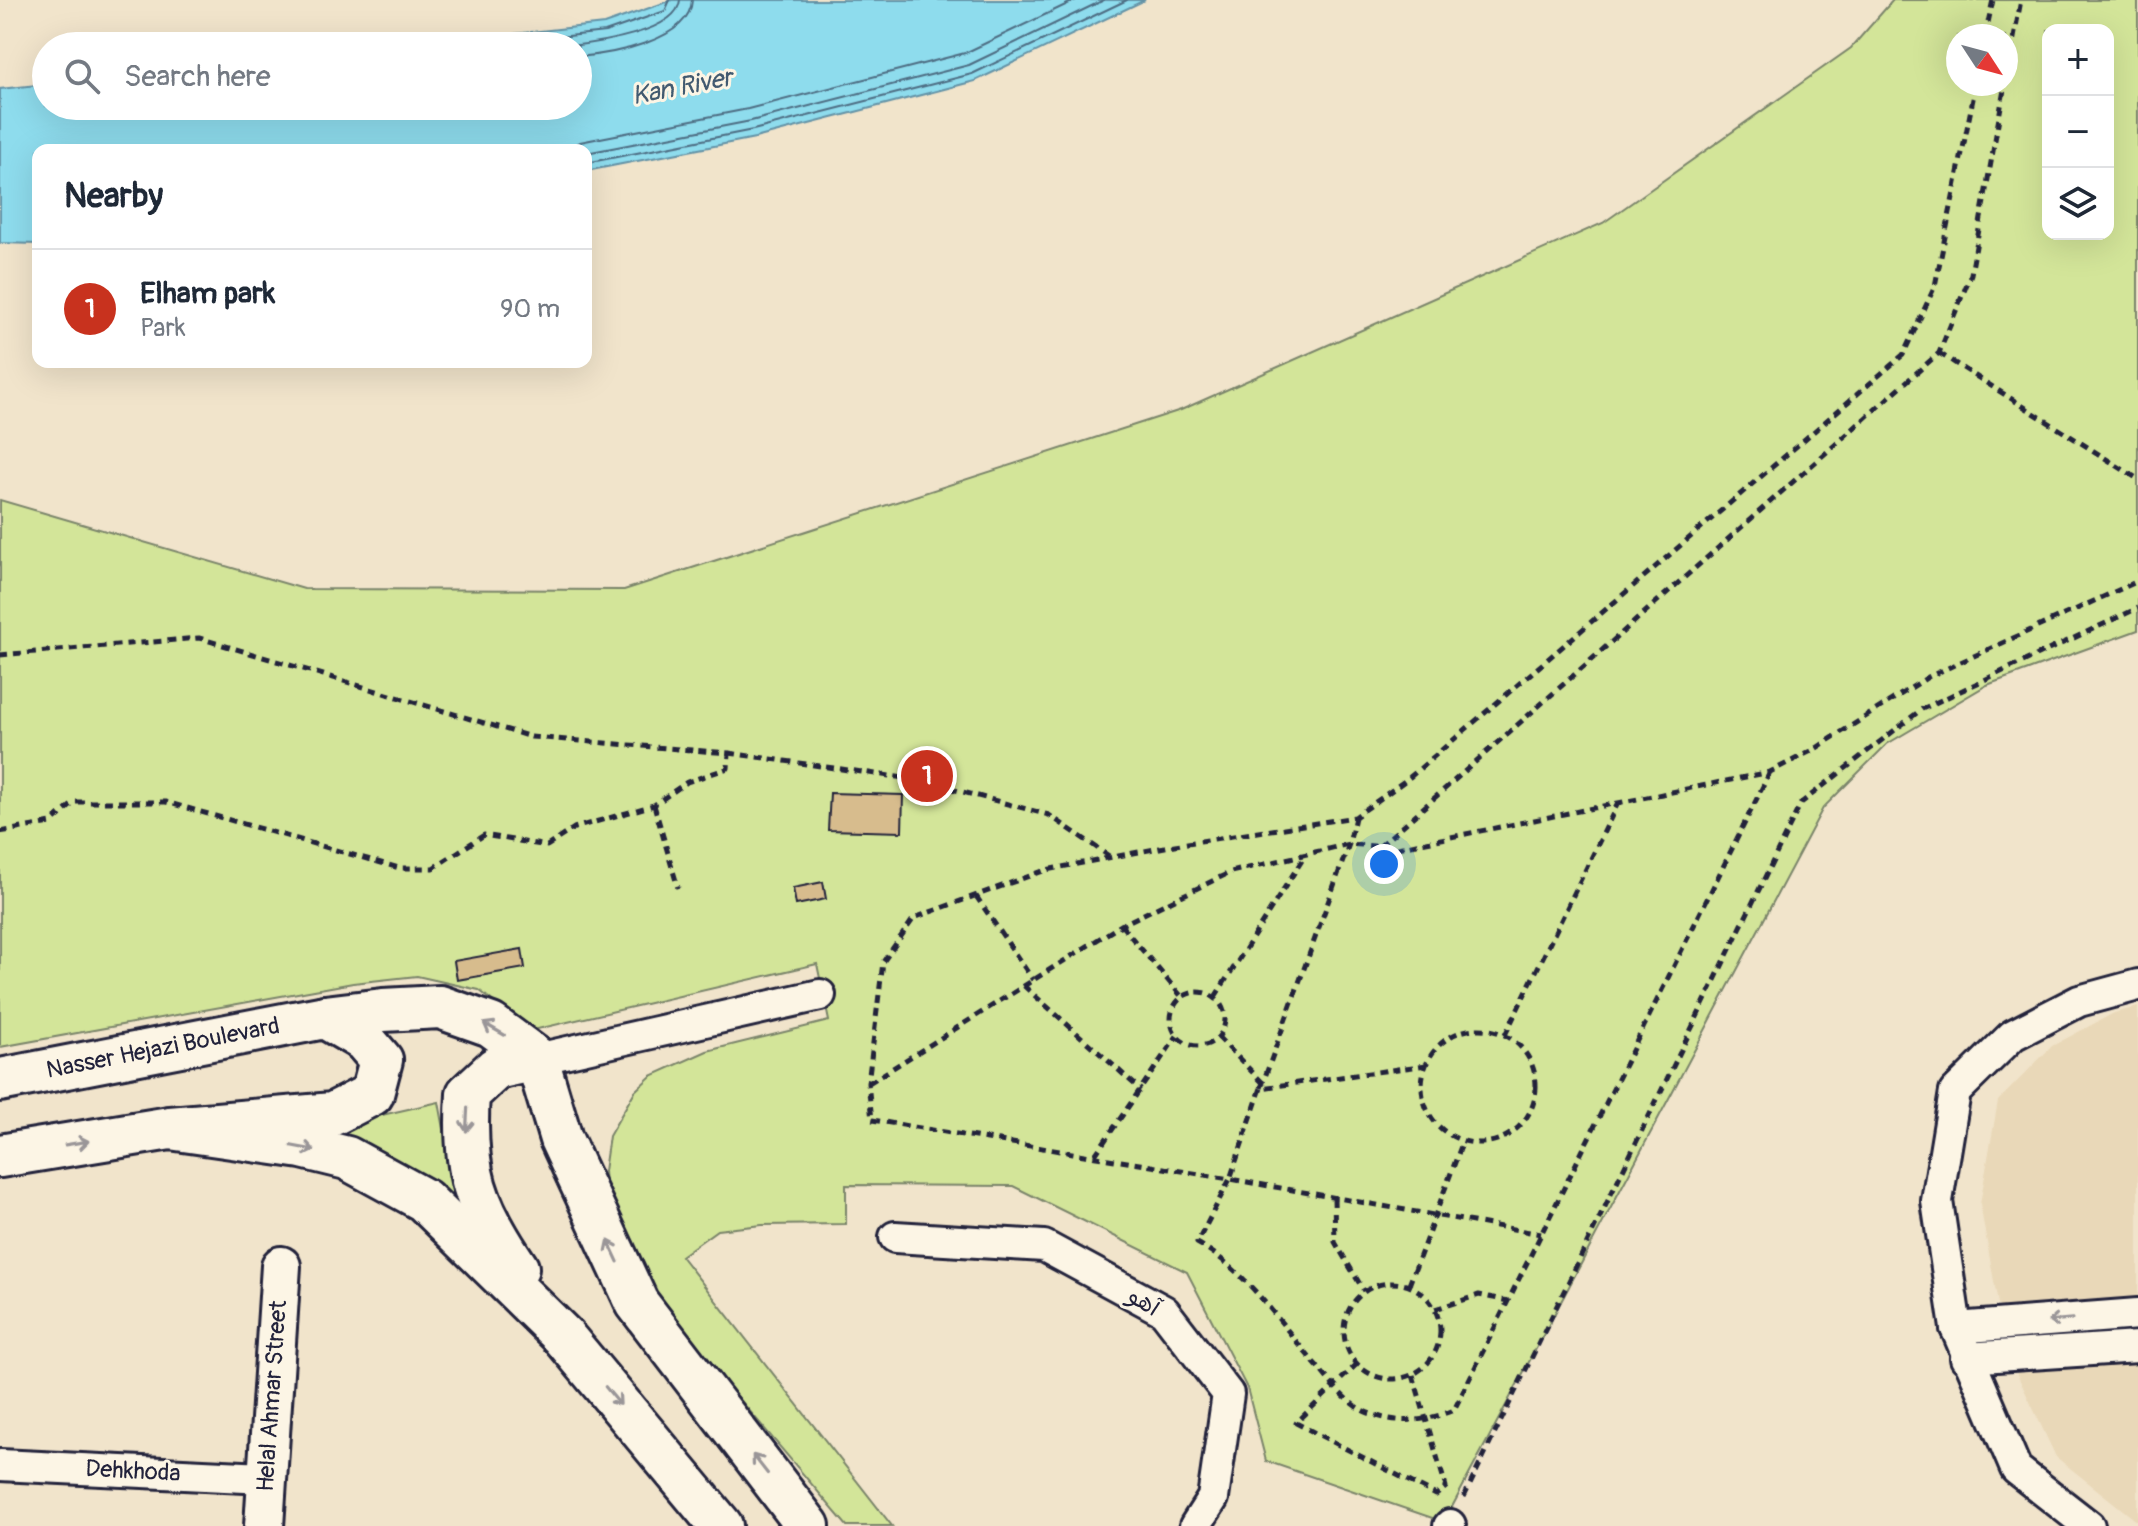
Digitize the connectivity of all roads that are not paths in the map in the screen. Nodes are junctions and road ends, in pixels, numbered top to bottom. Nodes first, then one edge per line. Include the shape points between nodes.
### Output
1 (2138, 985) edge
2 (820, 995) dead end
3 (325, 1017) junction
4 (537, 1059) junction
5 (0, 1080) edge
6 (170, 1128) junction
7 (0, 1156) edge
8 (895, 1237) dead end
9 (281, 1266) dead end
10 (2138, 1314) edge
11 (1956, 1328) junction
12 (563, 1336) junction
13 (2138, 1347) edge
14 (1966, 1358) junction
15 (0, 1465) edge
16 (267, 1478) junction
17 (264, 1526) edge
18 (721, 1526) edge
19 (808, 1526) edge
20 (1195, 1526) edge
21 (2089, 1526) edge

1 - 11 street via 2079,1001 2013,1035 1955,1092 1937,1201
2 - 4 street
4 -> 3 main road, Nasser Hejazi Boulevard via 491,1025 440,1007
3 - 5 main road, Nasser Hejazi Boulevard
3 - 6 main road via 364,1040 381,1060 372,1094 333,1114
4 -> 12 main road via 496,1068 468,1094 466,1131 473,1189 487,1223
19 -> 4 main road via 637,1303 561,1139
7 -> 6 main road
6 -> 12 main road via 347,1158 424,1200
8 - 20 street, آهو via 1044,1246 1164,1311 1228,1394 1213,1498
9 - 16 street, Helal Ahmar Street
10 -> 11 street
11 - 14 street
12 -> 18 main road
13 - 14 street
14 - 21 street via 2016,1469
15 - 16 street, Dehkhoda
16 - 17 street, Helal Ahmar Street

